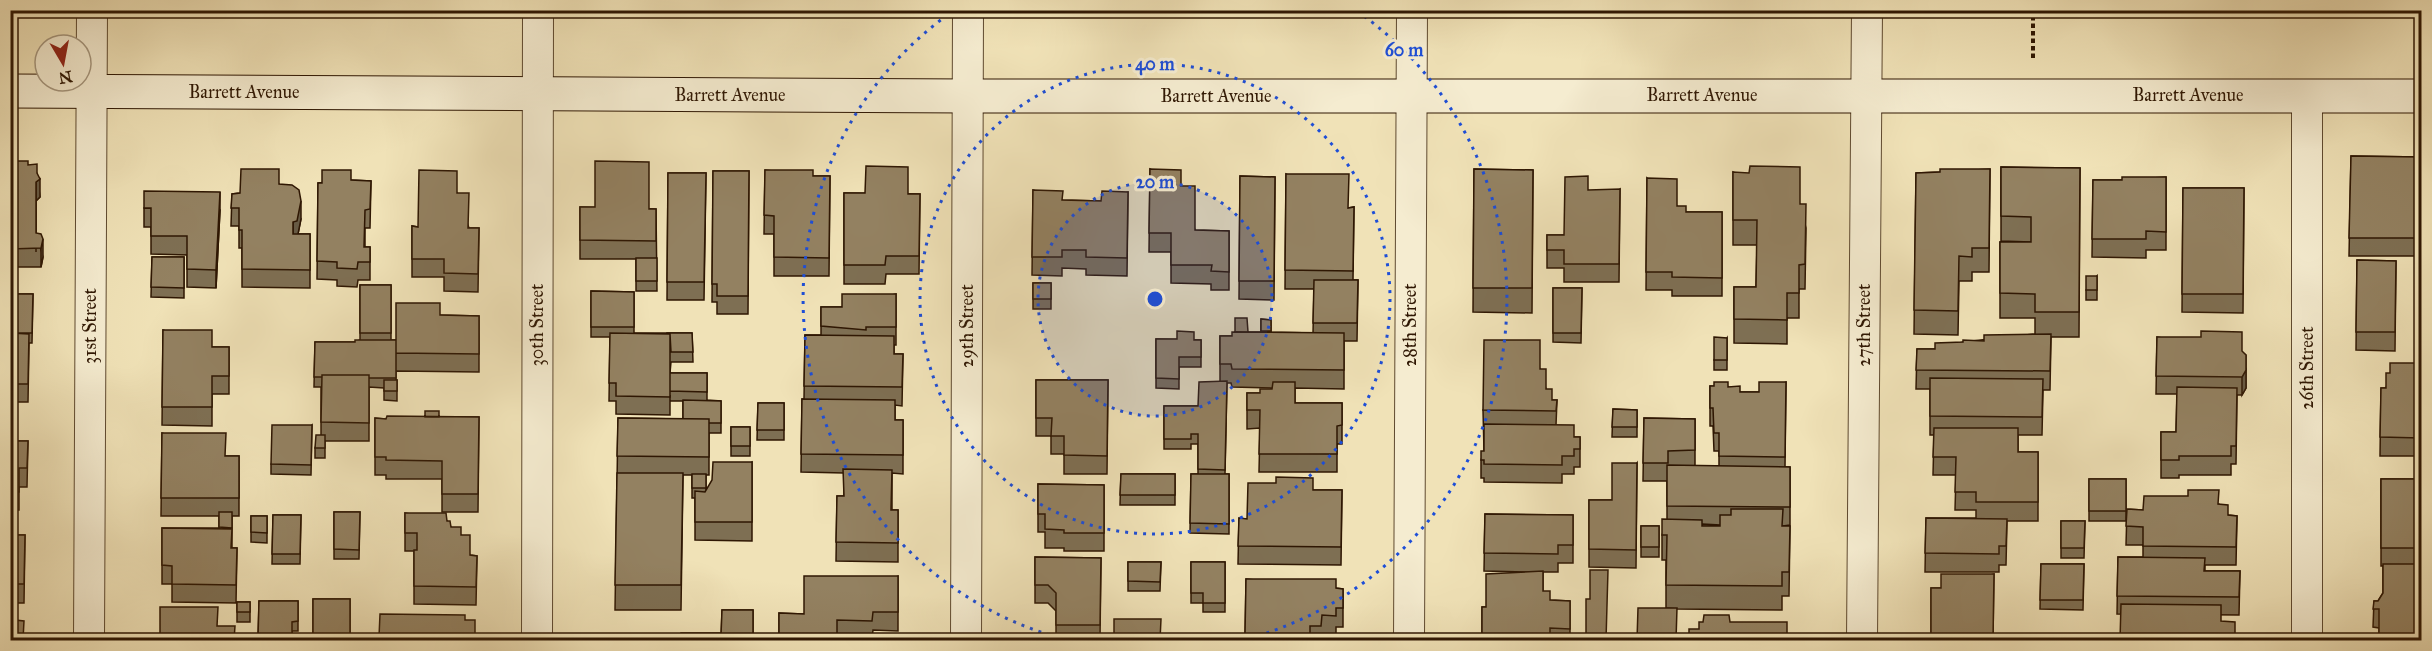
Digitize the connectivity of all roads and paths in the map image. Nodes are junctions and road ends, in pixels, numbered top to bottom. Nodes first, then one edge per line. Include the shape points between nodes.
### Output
1 (92, 10) edge
2 (538, 10) edge
3 (968, 10) edge
4 (1412, 10) edge
5 (1866, 10) edge
6 (2033, 10) edge
7 (92, 33) edge
8 (10, 91) edge
9 (33, 91) edge
10 (93, 91) edge
11 (91, 93) edge
12 (537, 94) junction
13 (2032, 95) junction
14 (2307, 95) junction
15 (968, 96) junction
16 (1411, 96) junction
17 (1866, 96) junction
18 (2421, 96) edge
19 (89, 640) edge
20 (537, 640) edge
21 (966, 640) edge
22 (1409, 640) edge
23 (1862, 640) edge
24 (2307, 640) edge

1 - 7 street, 31st Street
2 - 12 street, 30th Street
3 - 15 street, 29th Street
4 - 16 street, 28th Street
5 - 17 street, 27th Street
6 - 13 path
8 - 9 main road, Barrett Avenue
10 - 12 main road, Barrett Avenue
11 - 19 street, 31st Street
12 - 15 main road, Barrett Avenue
12 - 20 street, 30th Street
13 - 14 main road, Barrett Avenue
13 - 17 main road, Barrett Avenue
14 - 18 main road, Barrett Avenue
14 - 24 street, 26th Street
15 - 16 main road, Barrett Avenue
15 - 21 street, 29th Street
16 - 17 main road, Barrett Avenue
16 - 22 street, 28th Street
17 - 23 street, 27th Street

